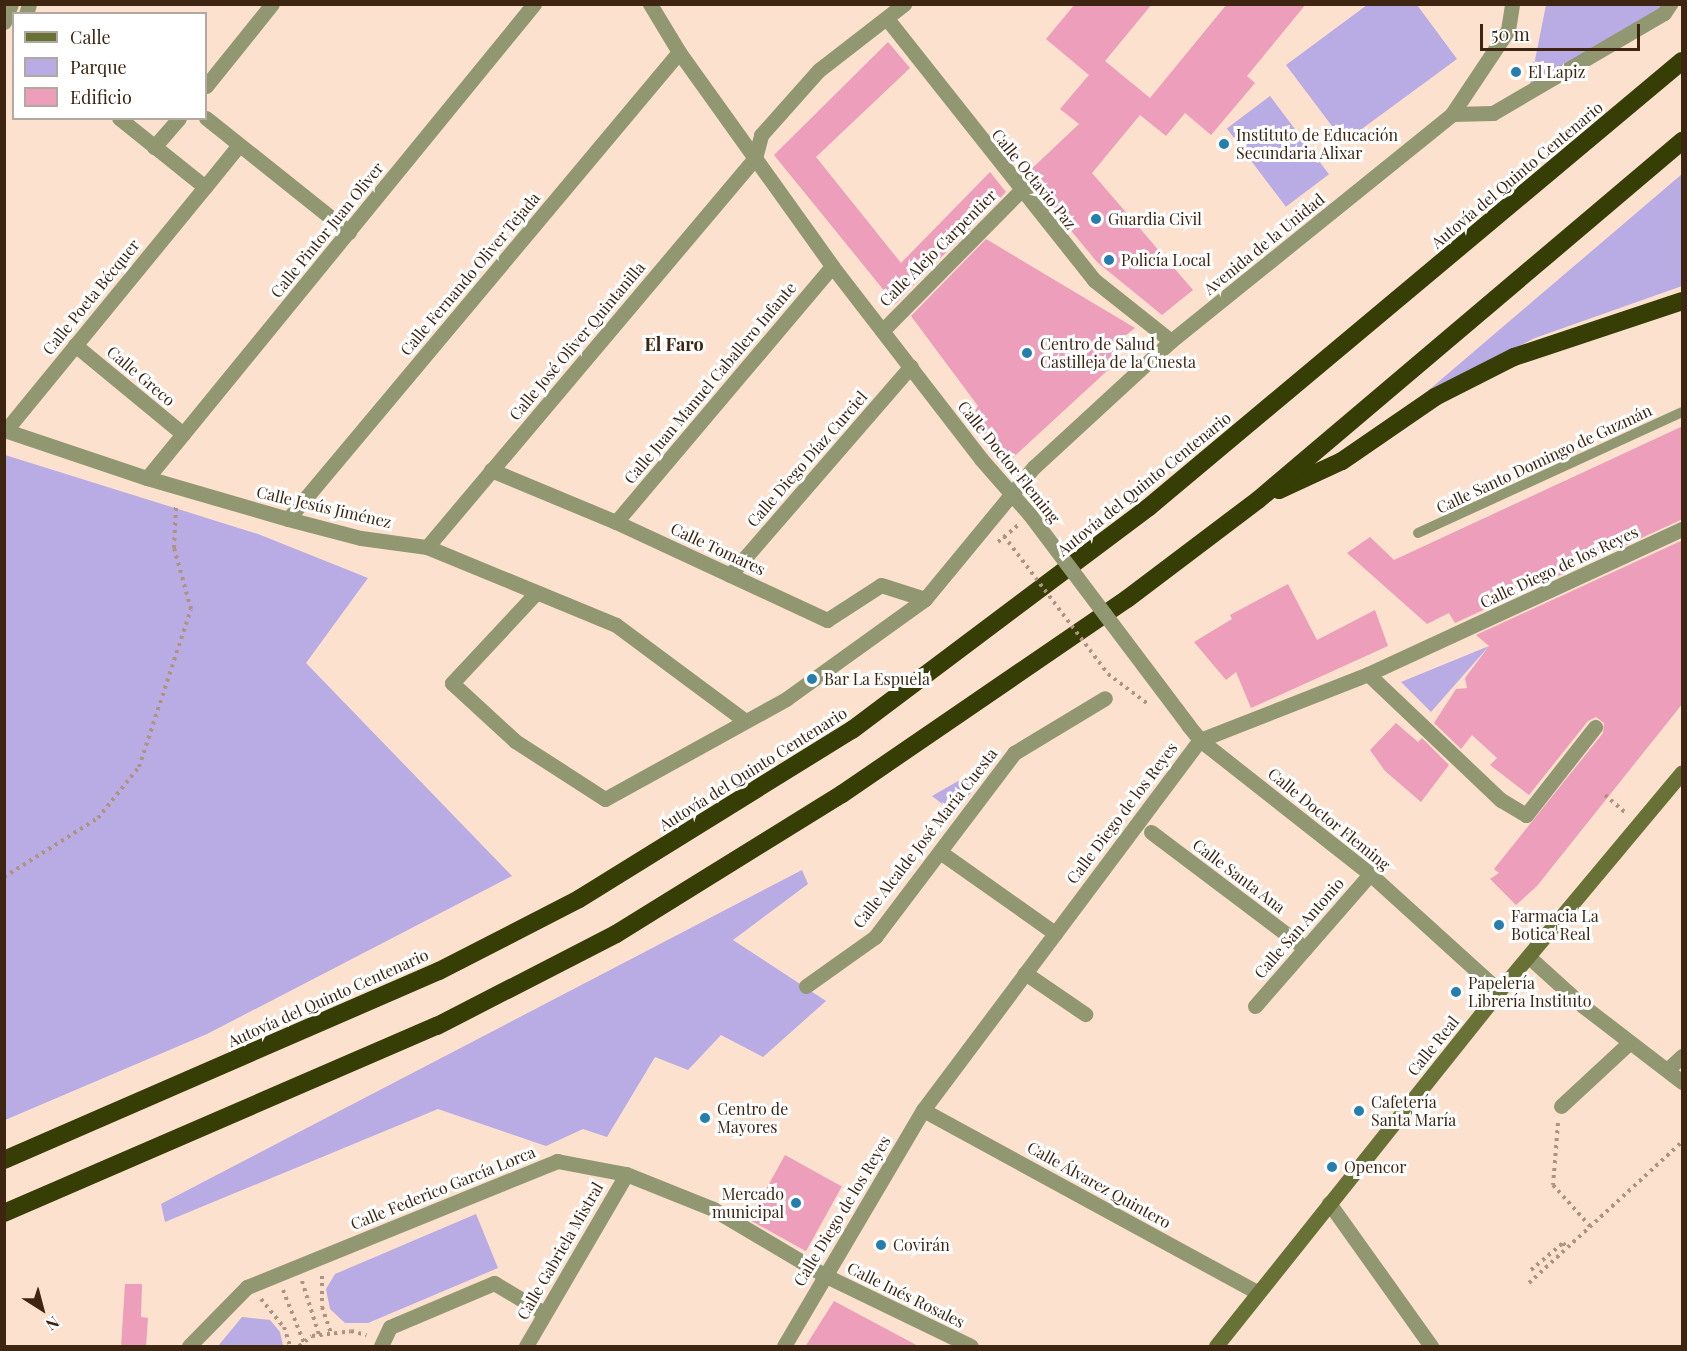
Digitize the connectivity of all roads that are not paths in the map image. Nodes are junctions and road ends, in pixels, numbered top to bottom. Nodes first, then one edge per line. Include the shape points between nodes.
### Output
1 (11, 4) edge
2 (272, 4) edge
3 (534, 4) edge
4 (651, 4) edge
5 (904, 4) edge
6 (1512, 4) edge
7 (1671, 4) edge
8 (888, 20) junction
9 (4, 24) edge
10 (679, 52) junction
11 (1683, 61) edge
12 (207, 85) edge
13 (1452, 114) junction
14 (207, 119) edge
15 (121, 120) edge
16 (176, 120) edge
17 (1683, 141) edge
18 (239, 145) junction
19 (154, 147) junction
20 (755, 158) junction
21 (205, 187) junction
22 (1020, 191) junction
23 (349, 232) junction
24 (832, 266) junction
25 (1683, 301) edge
26 (883, 330) junction
27 (1171, 341) junction
28 (75, 345) junction
29 (911, 366) junction
30 (1683, 412) edge
31 (5, 430) edge
32 (183, 434) junction
33 (491, 470) junction
34 (147, 478) junction
35 (1011, 494) junction
36 (1258, 500) junction
37 (288, 519) junction
38 (616, 522) junction
39 (1683, 529) edge
40 (1418, 533) dead end
41 (427, 547) junction
42 (730, 575) junction
43 (536, 592) junction
44 (925, 599) junction
45 (1368, 674) junction
46 (1105, 698) dead end
47 (744, 720) junction
48 (1595, 727) dead end
49 (1200, 740) junction
50 (1683, 772) edge
51 (1151, 832) dead end
52 (940, 852) junction
53 (1370, 874) junction
54 (1055, 933) junction
55 (1305, 948) junction
56 (1529, 957) junction
57 (1025, 973) junction
58 (806, 986) dead end
59 (1499, 991) junction
60 (1255, 1006) dead end
61 (1085, 1014) dead end
62 (1629, 1043) junction
63 (1683, 1056) edge
64 (1667, 1070) junction
65 (1683, 1082) edge
66 (1561, 1106) road end
67 (923, 1110) junction
68 (4, 1160) edge
69 (626, 1175) junction
70 (1329, 1203) junction
71 (4, 1213) edge
72 (824, 1275) junction
73 (1257, 1292) junction
74 (544, 1313) junction
75 (383, 1343) edge
76 (189, 1347) edge
77 (526, 1347) edge
78 (784, 1347) edge
79 (971, 1347) edge
80 (1216, 1347) edge
81 (1431, 1347) edge

1 - 9 street
2 - 12 street
3 - 23 street, Calle Pintor Juan Oliver
4 - 10 street, Calle Doctor Fleming
5 - 8 street
6 - 13 street, Avenida de la Unidad via 1508,30
7 - 13 street via 1664,13 1493,113
8 - 20 street via 819,70 761,135
8 - 22 street, Calle Octavio Paz
10 - 20 street, Calle Doctor Fleming
10 - 37 street, Calle Fernando Oliver Tejada
11 - 68 highway, Autovía del Quinto Centenario via 1149,507 852,730 559,909 438,970
13 - 27 street, Avenida de la Unidad
14 - 18 street
15 - 19 street
16 - 19 street
17 - 36 highway
18 - 21 street, Calle Poeta Bécquer
18 - 23 street
19 - 21 street
20 - 24 street, Calle Doctor Fleming
20 - 33 street, Calle José Oliver Quintanilla
21 - 28 street, Calle Poeta Bécquer
22 - 26 street, Calle Alejo Carpentier
22 - 27 street, Calle Octavio Paz via 1094,280
23 - 32 street, Calle Pintor Juan Oliver
24 - 26 street, Calle Doctor Fleming
24 - 38 street, Calle Juan Manuel Caballero Infante
25 - 36 highway via 1514,357 1436,397 1342,461
26 - 29 street, Calle Doctor Fleming
27 - 35 street, Avenida de la Unidad via 1034,467
28 - 31 street, Calle Poeta Bécquer
28 - 32 street, Calle Greco
29 - 35 street, Calle Doctor Fleming
29 - 42 street, Calle Diego Díaz Curciel
30 - 40 lane, Calle Santo Domingo de Guzmán
31 - 34 street, Calle Jesús Jiménez
32 - 34 street, Calle Pintor Juan Oliver
33 - 38 street, Calle Tomares
33 - 41 street, Calle José Oliver Quintanilla
34 - 37 street, Calle Jesús Jiménez
35 - 44 street, Avenida de la Unidad
35 - 49 street, Calle Doctor Fleming, bridge
36 - 71 highway via 977,704 842,794 616,934 437,1026
37 - 41 street, Calle Jesús Jiménez via 361,538
38 - 42 street, Calle Tomares
39 - 45 street, Calle Diego de los Reyes
41 - 43 street, Calle Jesús Jiménez
42 - 44 street, Calle Tomares via 827,620 880,585
43 - 47 street, Calle Jesús Jiménez via 616,626
43 - 47 street, Avenida de la Unidad via 452,683 515,741 605,799
44 - 47 street, Avenida de la Unidad via 786,699
45 - 48 street via 1501,800 1526,815
45 - 49 street, Calle Diego de los Reyes
46 - 52 street, Calle Alcalde José María Cuesta via 1014,753
49 - 53 street, Calle Doctor Fleming
49 - 54 street, Calle Diego de los Reyes
50 - 56 main road, Calle Real
51 - 55 street, Calle Santa Ana
52 - 54 street
52 - 58 street, Calle Alcalde José María Cuesta via 875,937
53 - 55 street, Calle San Antonio
53 - 59 street, Calle Doctor Fleming
54 - 57 street, Calle Diego de los Reyes
55 - 60 street, Calle San Antonio
56 - 59 main road, Calle Real
56 - 62 street
57 - 61 street
57 - 67 street, Calle Diego de los Reyes
59 - 70 main road, Calle Real
62 - 64 street
62 - 66 street
63 - 64 street
64 - 65 street
67 - 72 street, Calle Diego de los Reyes
67 - 73 street, Calle Álvarez Quintero
69 - 72 street, Calle Federico García Lorca via 713,1209
69 - 74 street, Calle Gabriela Mistral
69 - 76 street, Calle Federico García Lorca via 557,1161 247,1287
70 - 73 main road, Calle Real
70 - 81 street
72 - 78 street, Calle Diego de los Reyes
72 - 79 street, Calle Inés Rosales
73 - 80 main road, Calle Real
74 - 75 street via 494,1283 390,1327
74 - 77 street, Calle Gabriela Mistral

